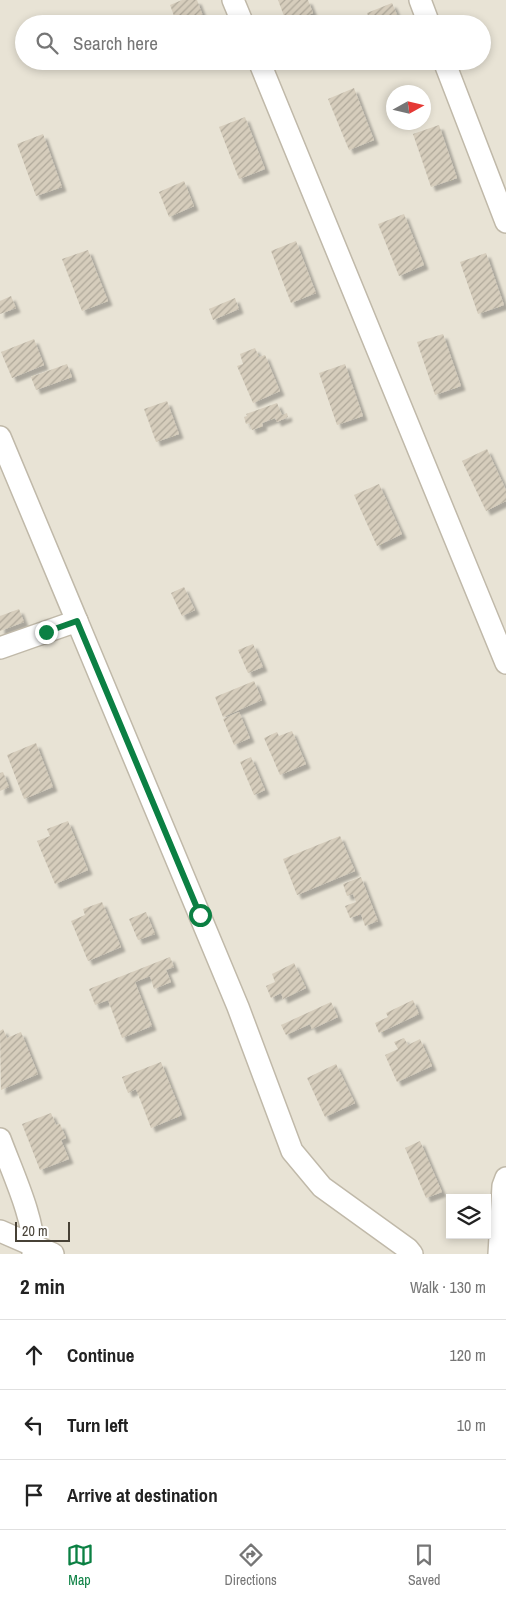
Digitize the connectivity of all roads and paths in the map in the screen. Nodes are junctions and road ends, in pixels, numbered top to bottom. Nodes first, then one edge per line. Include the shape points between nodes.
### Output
1 (234, 0) edge
2 (420, 0) edge
3 (240, 15) edge
4 (426, 15) edge
5 (263, 70) edge
6 (447, 70) edge
7 (506, 222) edge
8 (0, 437) edge
9 (77, 621) junction
10 (0, 648) edge
11 (506, 663) edge
12 (0, 1139) edge
13 (506, 1178) edge
14 (0, 1231) edge
15 (40, 1251) edge
16 (412, 1254) edge
17 (499, 1254) edge

1 - 3 street
2 - 4 street
5 - 11 street
6 - 7 street
8 - 9 street
9 - 10 street
9 - 16 street via 234,998 292,1151 322,1187
12 - 15 street
13 - 17 street
14 - 15 street

